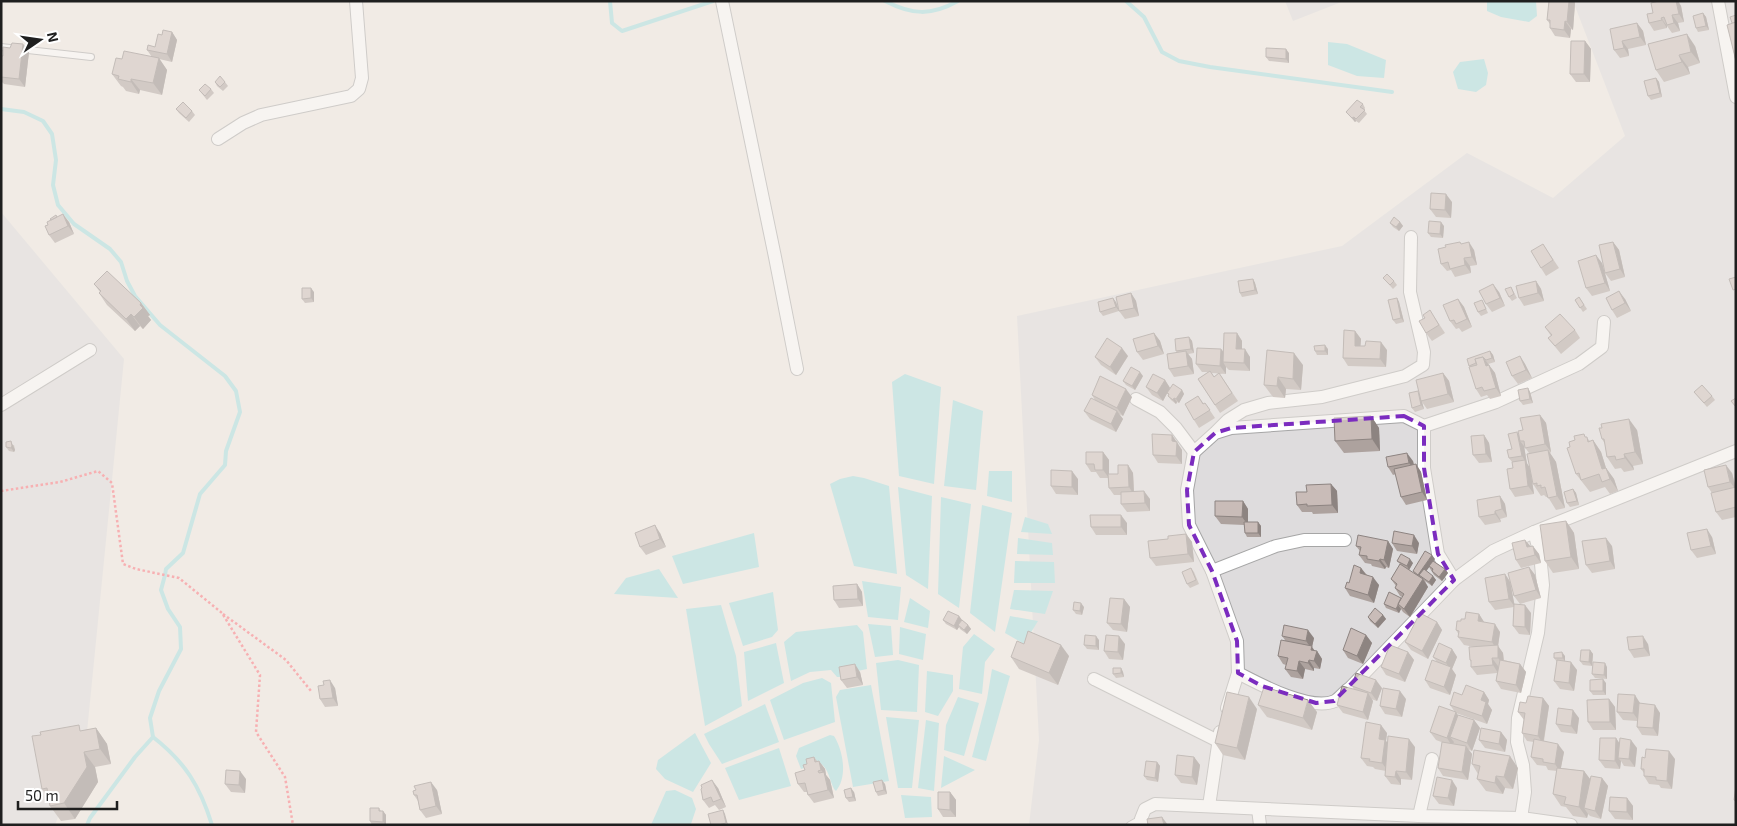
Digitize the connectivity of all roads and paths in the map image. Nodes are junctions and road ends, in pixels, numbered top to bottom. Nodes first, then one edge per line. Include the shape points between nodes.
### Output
1 (356, 1) edge
2 (1718, 1) edge
3 (722, 4) edge
4 (1, 47) edge
5 (91, 57) dead end
6 (1736, 98) edge
7 (218, 139) dead end
8 (1411, 237) dead end
9 (1604, 322) dead end
10 (90, 350) dead end
11 (797, 369) dead end
12 (1136, 399) dead end
13 (1, 404) edge
14 (1424, 426) junction
15 (1215, 433) junction
16 (1736, 451) edge
17 (1194, 452) junction
18 (1, 491) edge
19 (1534, 532) junction
20 (1345, 540) dead end
21 (1212, 571) junction
22 (1454, 580) junction
23 (222, 613) junction
24 (1238, 673) junction
25 (1094, 679) dead end
26 (311, 690) dead end
27 (1218, 741) junction
28 (1432, 759) dead end
29 (1209, 806) junction
30 (1258, 809) junction
31 (1419, 816) junction
32 (1517, 820) edge
33 (1142, 822) edge
34 (293, 825) edge
35 (1130, 825) edge
36 (1260, 825) edge
37 (1571, 825) edge

1 - 7 street via 362,78 359,89 351,96 262,115
2 - 6 street
3 - 11 street
4 - 5 lane
8 - 15 street via 1410,292 1424,352 1423,365 1405,376 1322,397 1268,403 1244,410
9 - 14 street via 1602,347 1579,364 1496,402
10 - 13 street
12 - 17 street via 1160,412
14 - 15 street via 1404,416 1231,428
14 - 22 street via 1424,468 1438,554
15 - 17 street
16 - 19 street
17 - 21 street via 1187,490 1189,525
18 - 23 path via 60,482 98,471 112,483 123,564 179,578
19 - 22 street via 1493,551
19 - 32 street via 1543,586 1538,633 1518,718 1517,742 1525,792
20 - 21 street via 1304,540 1276,546
21 - 24 street via 1236,641
22 - 24 street via 1334,701 1316,703 1290,697
23 - 26 path via 286,660
23 - 34 path via 260,675 256,732 284,777
24 - 27 street
25 - 27 street
27 - 29 street
28 - 31 street
29 - 30 street
29 - 33 street via 1155,804 1145,809
30 - 31 street
30 - 36 street
31 - 32 street
32 - 37 street
33 - 35 lane

